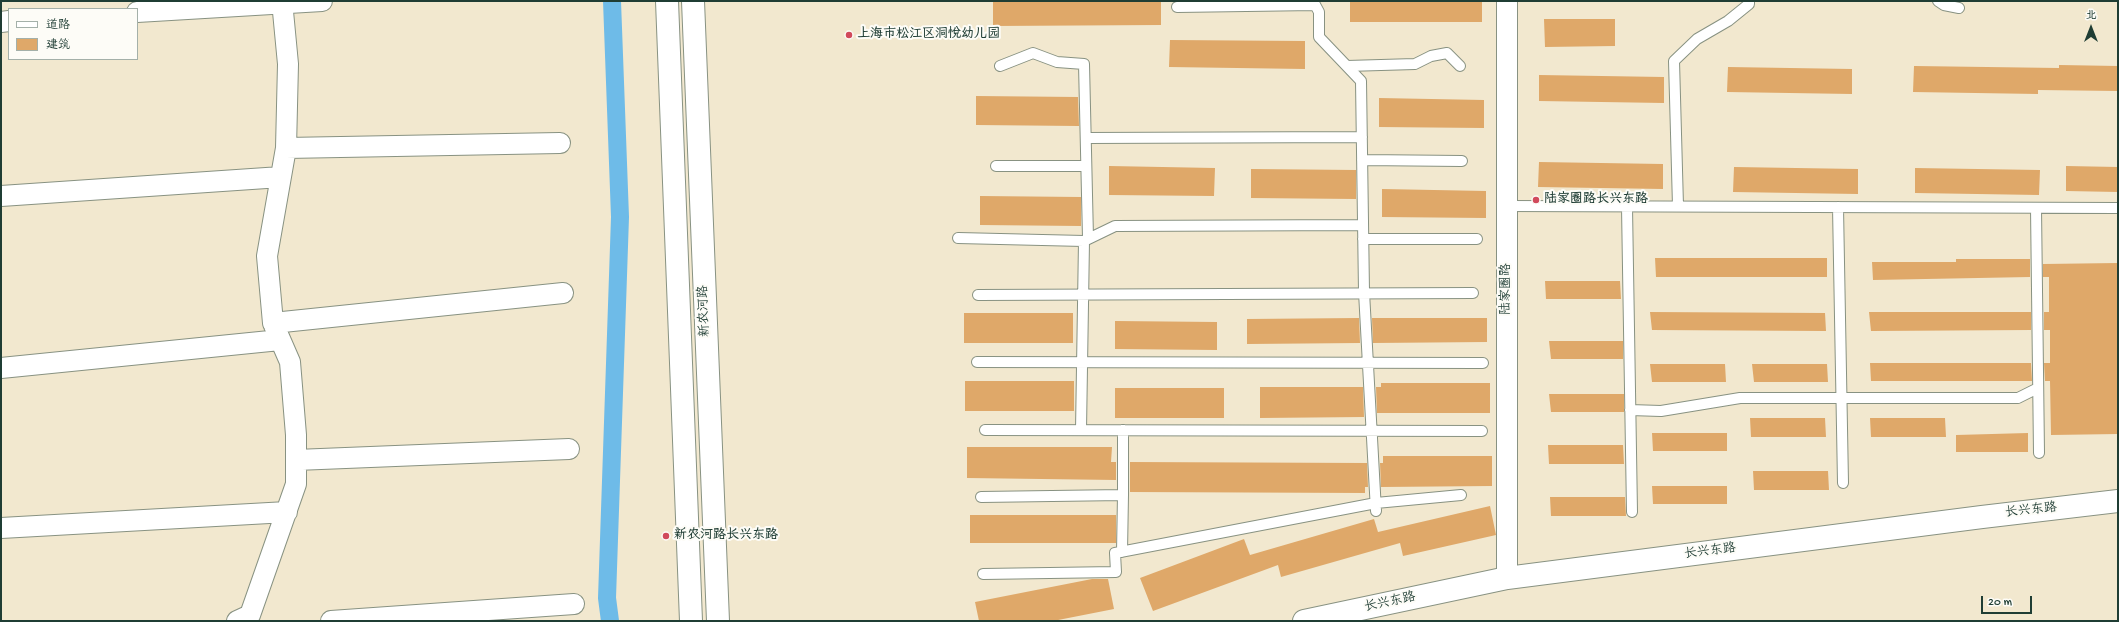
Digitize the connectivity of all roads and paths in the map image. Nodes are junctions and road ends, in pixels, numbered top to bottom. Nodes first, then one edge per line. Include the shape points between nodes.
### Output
1 (322, 1) edge
2 (667, 1) edge
3 (693, 1) edge
4 (1507, 1) edge
5 (1749, 1) edge
6 (1938, 1) edge
7 (282, 2) edge
8 (1314, 3) edge
9 (1176, 7) dead end
10 (1960, 8) dead end
11 (138, 12) edge
12 (1000, 66) dead end
13 (1347, 66) junction
14 (1460, 66) dead end
15 (1362, 137) junction
16 (1086, 138) junction
17 (560, 143) dead end
18 (286, 148) junction
19 (1362, 160) junction
20 (1462, 161) dead end
21 (996, 166) dead end
22 (1086, 166) junction
23 (281, 177) junction
24 (1, 196) edge
25 (1507, 206) junction
26 (1678, 206) junction
27 (1627, 207) junction
28 (1838, 207) junction
29 (2036, 208) junction
30 (2118, 208) edge
31 (1363, 224) junction
32 (958, 238) dead end
33 (1363, 239) junction
34 (1477, 239) dead end
35 (1086, 240) junction
36 (1364, 292) junction
37 (563, 293) dead end
38 (1473, 293) dead end
39 (1082, 294) junction
40 (978, 295) dead end
41 (277, 331) junction
42 (977, 362) dead end
43 (1082, 362) junction
44 (1368, 363) junction
45 (1483, 363) dead end
46 (1, 368) edge
47 (2038, 388) junction
48 (1840, 398) junction
49 (1630, 410) junction
50 (985, 430) dead end
51 (1081, 430) junction
52 (1123, 430) junction
53 (1372, 431) junction
54 (1482, 431) dead end
55 (569, 449) dead end
56 (2039, 453) dead end
57 (296, 460) junction
58 (1843, 483) dead end
59 (1123, 495) junction
60 (1461, 495) dead end
61 (981, 497) dead end
62 (2118, 502) edge
63 (1376, 507) junction
64 (287, 512) junction
65 (1632, 512) dead end
66 (1, 528) edge
67 (1122, 552) junction
68 (983, 574) dead end
69 (1507, 578) junction
70 (574, 604) dead end
71 (250, 619) edge
72 (331, 621) edge
73 (337, 621) edge
74 (691, 621) edge
75 (718, 621) edge
76 (1304, 621) edge

1 - 7 street
2 - 74 street, 新农河路
3 - 75 street, 新农河路
4 - 25 street, 陆家圈路
5 - 26 lane via 1749,4 1728,21 1697,39 1674,61
6 - 10 lane
7 - 11 street
7 - 18 street via 288,64
8 - 9 lane
8 - 13 lane via 1318,12 1319,37
12 - 16 lane via 1033,53 1057,62 1084,64
13 - 14 lane via 1415,64 1431,56 1447,53
13 - 15 lane via 1361,81
15 - 16 lane
15 - 19 lane
16 - 22 lane
17 - 18 street
18 - 23 street
19 - 20 lane
19 - 31 lane
21 - 22 lane
22 - 35 lane
23 - 24 street
23 - 41 street via 267,256
25 - 27 lane
25 - 69 street, 陆家圈路
26 - 27 lane
26 - 28 lane
27 - 49 lane
28 - 29 lane
28 - 48 lane
29 - 30 lane
29 - 47 lane
31 - 33 lane
31 - 35 lane via 1115,226
32 - 35 lane
33 - 34 lane
33 - 36 lane
35 - 39 lane
36 - 38 lane
36 - 39 lane
36 - 44 lane
37 - 41 street
39 - 40 lane
39 - 43 lane
41 - 46 street
41 - 57 street via 290,362
42 - 43 lane
43 - 44 lane
43 - 51 lane
44 - 45 lane
44 - 53 lane
47 - 48 lane via 2018,398
47 - 56 lane
48 - 49 lane via 1740,398 1661,411
48 - 58 lane
49 - 65 lane
50 - 51 lane
51 - 52 lane
52 - 53 lane
52 - 59 lane
53 - 54 lane
53 - 63 lane
55 - 57 street
57 - 64 street via 296,484
59 - 61 lane
59 - 67 lane
60 - 63 lane
62 - 69 street, 长兴东路
63 - 67 lane
64 - 66 street
64 - 71 street
67 - 68 lane via 1115,553 1116,572
69 - 76 street, 长兴东路
70 - 73 street
72 - 73 street

